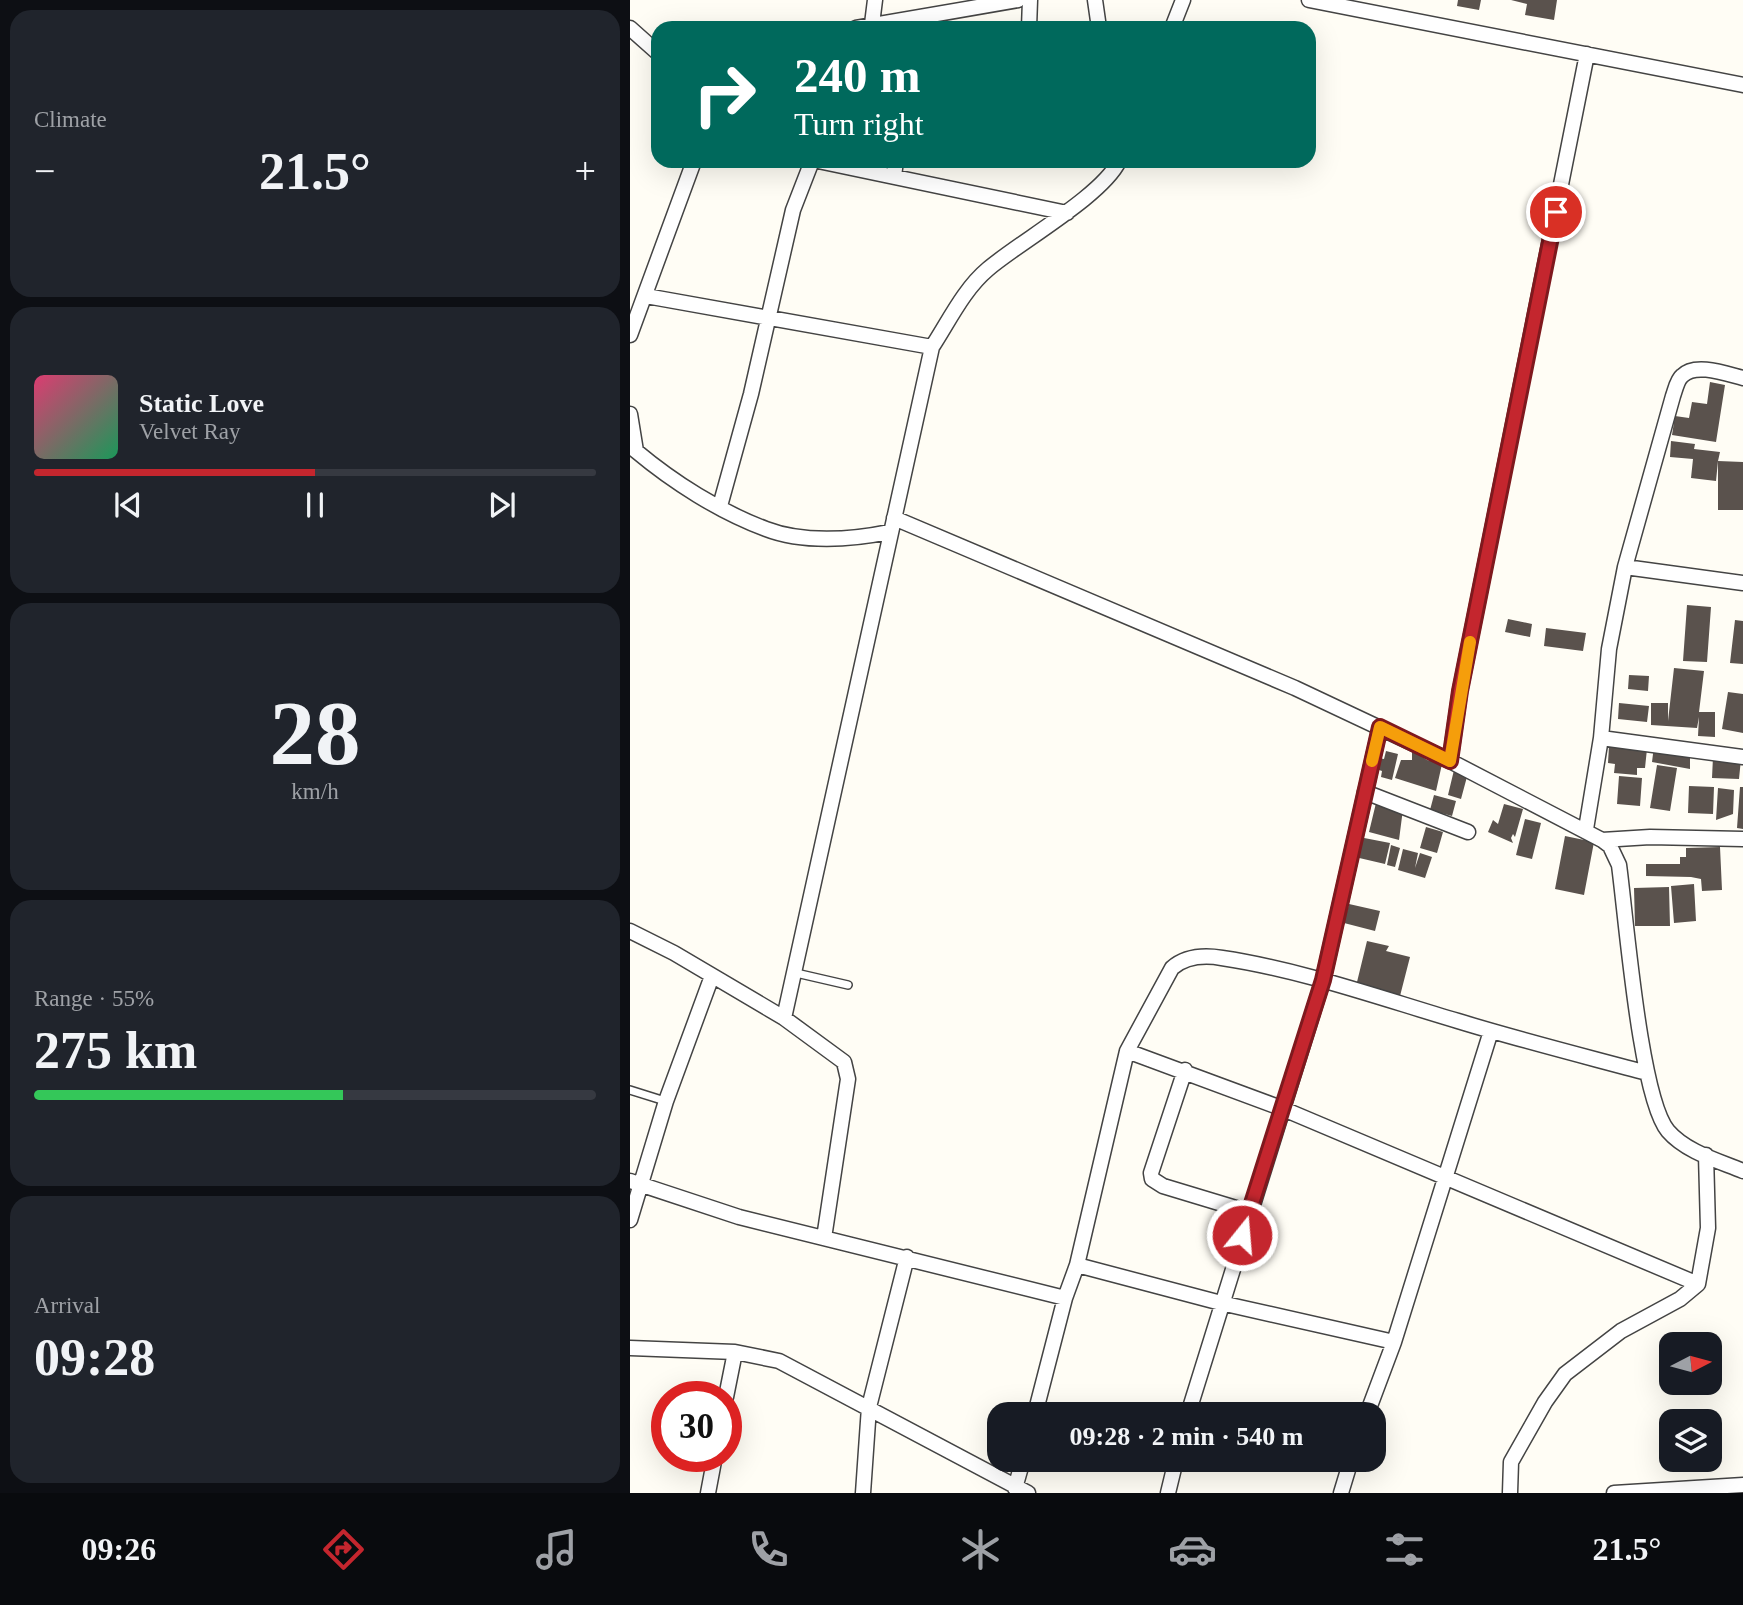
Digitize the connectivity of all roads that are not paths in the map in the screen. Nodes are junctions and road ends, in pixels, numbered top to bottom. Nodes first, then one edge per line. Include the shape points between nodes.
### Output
1 (875, 0) edge
2 (1018, 0) edge
3 (1030, 0) edge
4 (1095, 0) edge
5 (1182, 0) edge
6 (1309, 0) edge
7 (967, 5) edge
8 (872, 21) edge
9 (922, 21) edge
10 (1029, 21) edge
11 (1098, 21) edge
12 (1174, 21) edge
13 (630, 28) edge
14 (651, 47) edge
15 (1587, 54) junction
16 (1743, 85) edge
17 (692, 168) edge
18 (809, 168) edge
19 (853, 168) edge
20 (895, 168) edge
21 (1116, 168) edge
22 (894, 176) junction
23 (1067, 212) junction
24 (646, 296) junction
25 (767, 317) junction
26 (630, 335) edge
27 (932, 347) junction
28 (1743, 378) edge
29 (630, 414) edge
30 (633, 449) edge
31 (720, 506) junction
32 (892, 525) junction
33 (1625, 567) junction
34 (1743, 583) edge
35 (1380, 727) junction
36 (1601, 738) junction
37 (1743, 757) edge
38 (1450, 761) junction
39 (1365, 792) junction
40 (1586, 829) junction
41 (1468, 832) dead end
42 (1743, 839) edge
43 (1602, 840) junction
44 (630, 931) edge
45 (796, 973) junction
46 (712, 976) junction
47 (1323, 980) junction
48 (849, 985) dead end
49 (784, 1018) junction
50 (1491, 1031) junction
51 (1127, 1051) junction
52 (1185, 1070) junction
53 (1647, 1073) junction
54 (630, 1090) edge
55 (666, 1101) junction
56 (1281, 1108) junction
57 (1706, 1155) junction
58 (1743, 1171) edge
59 (1446, 1178) junction
60 (635, 1183) edge
61 (1249, 1212) junction
62 (630, 1220) edge
63 (824, 1238) junction
64 (907, 1257) junction
65 (1077, 1265) junction
66 (1698, 1284) junction
67 (1065, 1298) junction
68 (1221, 1303) junction
69 (1394, 1342) junction
70 (630, 1348) edge
71 (735, 1352) junction
72 (729, 1381) edge
73 (1038, 1402) edge
74 (1192, 1402) edge
75 (1372, 1402) edge
76 (869, 1407) junction
77 (712, 1472) edge
78 (1023, 1472) edge
79 (1173, 1472) edge
80 (1347, 1472) edge
81 (1743, 1485) edge
82 (1022, 1490) edge
83 (708, 1493) edge
84 (863, 1493) edge
85 (1168, 1493) edge
86 (1340, 1493) edge
87 (1510, 1493) edge
88 (1614, 1493) edge

1 - 8 street
2 - 7 street
3 - 10 street
4 - 11 street
5 - 12 street
6 - 15 street
7 - 9 street
13 - 14 street
15 - 16 street
15 - 38 street
17 - 24 street
18 - 25 street via 793,210
19 - 22 street
20 - 22 street
21 - 23 street
22 - 23 street
23 - 27 street via 985,271
24 - 25 street
24 - 26 street
25 - 27 street
25 - 31 street
27 - 32 street
28 - 33 street via 1708,370 1681,376
29 - 30 street
30 - 31 street
31 - 32 street via 783,534 850,538
32 - 35 street
32 - 45 street
33 - 34 street
33 - 36 street via 1609,649
35 - 38 street
35 - 39 street
36 - 37 street
36 - 40 street
38 - 40 street
39 - 41 street
39 - 47 street
40 - 43 street
42 - 43 street
43 - 53 street via 1619,865
44 - 46 street
45 - 48 lane
45 - 49 street
46 - 49 street
46 - 55 street
47 - 50 street
47 - 51 street via 1221,958 1180,961
47 - 56 street
49 - 63 street via 847,1067
50 - 53 street
50 - 59 street
51 - 52 street
51 - 65 street
52 - 56 street
52 - 61 street via 1152,1179
53 - 57 street via 1667,1129
54 - 55 lane
55 - 60 street
56 - 59 street
56 - 61 street
57 - 58 street
57 - 66 street via 1709,1228
59 - 66 street
59 - 69 street
60 - 62 street
60 - 63 street via 739,1217
61 - 68 street
63 - 64 street
64 - 67 street
64 - 76 street
65 - 67 street
65 - 68 street
66 - 87 street via 1621,1331 1565,1374 1511,1462
67 - 73 street
68 - 69 street
68 - 74 street
69 - 75 street
70 - 71 street
71 - 72 street
71 - 76 street via 779,1361
76 - 82 street
76 - 84 street
77 - 83 street
78 - 82 street
79 - 85 street
80 - 86 street
81 - 88 street

